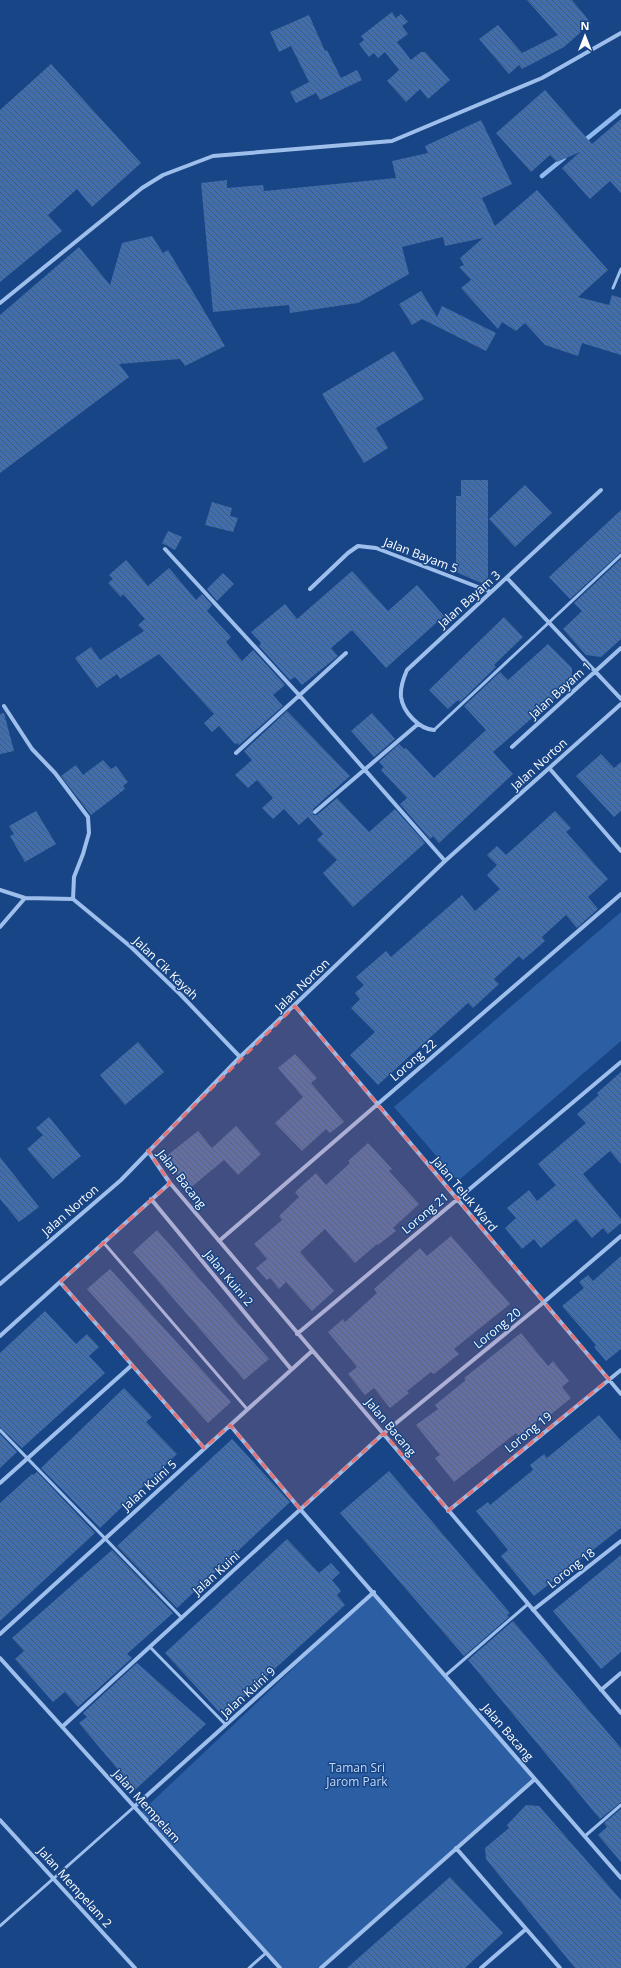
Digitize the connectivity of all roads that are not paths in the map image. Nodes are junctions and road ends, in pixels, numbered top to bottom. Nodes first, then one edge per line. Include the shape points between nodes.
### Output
1 (621, 33) edge
2 (621, 269) edge
3 (613, 288) dead end
4 (0, 303) edge
5 (601, 490) dead end
6 (165, 549) dead end
7 (621, 555) edge
8 (507, 578) junction
9 (310, 589) dead end
10 (491, 592) junction
11 (549, 623) junction
12 (621, 648) edge
13 (346, 653) dead end
14 (595, 671) junction
15 (300, 696) junction
16 (621, 699) edge
17 (621, 704) edge
18 (4, 706) dead end
19 (418, 724) junction
20 (434, 730) joint
21 (512, 747) dead end
22 (236, 753) dead end
23 (550, 768) junction
24 (365, 769) junction
25 (315, 812) dead end
26 (621, 852) edge
27 (445, 861) junction
28 (0, 890) edge
29 (621, 894) edge
30 (25, 898) junction
31 (73, 899) junction
32 (0, 926) edge
33 (294, 1006) junction
34 (240, 1057) junction
35 (621, 1062) edge
36 (377, 1105) junction
37 (148, 1151) junction
38 (170, 1183) junction
39 (151, 1199) junction
40 (457, 1199) junction
41 (621, 1236) edge
42 (219, 1241) junction
43 (103, 1242) junction
44 (60, 1282) junction
45 (0, 1284) edge
46 (544, 1302) junction
47 (297, 1334) junction
48 (0, 1336) edge
49 (312, 1351) junction
50 (132, 1364) junction
51 (292, 1369) junction
52 (621, 1370) edge
53 (609, 1379) junction
54 (621, 1394) edge
55 (247, 1409) junction
56 (230, 1425) junction
57 (0, 1430) edge
58 (384, 1433) junction
59 (204, 1448) junction
60 (27, 1459) junction
61 (0, 1483) edge
62 (300, 1509) junction
63 (448, 1511) junction
64 (106, 1537) junction
65 (621, 1541) edge
66 (374, 1592) junction
67 (528, 1604) junction
68 (533, 1610) junction
69 (182, 1618) junction
70 (0, 1634) edge
71 (150, 1647) junction
72 (0, 1658) edge
73 (621, 1673) edge
74 (446, 1675) junction
75 (601, 1690) junction
76 (621, 1713) edge
77 (226, 1725) junction
78 (62, 1727) junction
79 (535, 1779) junction
80 (621, 1805) edge
81 (134, 1807) junction
82 (0, 1820) edge
83 (585, 1836) junction
84 (456, 1848) junction
85 (621, 1878) edge
86 (54, 1879) junction
87 (0, 1926) edge
88 (526, 1929) junction
89 (266, 1953) junction
90 (135, 1968) edge
91 (249, 1968) edge
92 (280, 1968) edge
93 (321, 1968) edge
94 (481, 1968) edge
95 (560, 1968) edge

1 - 4 street via 542,78 392,141 213,156 163,175 142,188
2 - 3 lane
5 - 8 street, Jalan Bayam 3
6 - 15 street
7 - 11 lane
8 - 10 street, Jalan Bayam 3
8 - 11 street
9 - 10 street, Jalan Bayam 5 via 358,546 376,548
10 - 19 street, Jalan Bayam 3 via 407,670 402,683 401,698 407,712
11 - 14 street
11 - 20 lane
12 - 14 street, Jalan Bayam 1
13 - 15 street
14 - 16 street
14 - 21 street, Jalan Bayam 1
15 - 22 street
15 - 24 street
17 - 23 street, Jalan Norton
18 - 31 street via 32,749 55,773 88,817 89,833 84,854 74,877
19 - 20 street via 426,730
19 - 24 street
23 - 26 street
23 - 27 street, Jalan Norton
24 - 25 street
24 - 27 street
27 - 33 street, Jalan Norton
28 - 30 street
29 - 36 street, Lorong 22
30 - 31 street
30 - 32 street
31 - 34 street, Jalan Cik Kayah via 131,947
33 - 34 street, Jalan Norton
33 - 36 street, Jalan Teluk Ward
34 - 37 street, Jalan Norton
35 - 40 street, Lorong 21
36 - 40 street, Jalan Teluk Ward
36 - 42 street, Lorong 22
37 - 38 street, Jalan Bacang
37 - 45 street, Jalan Norton via 121,1180
38 - 39 street
38 - 42 street, Jalan Bacang
39 - 43 street
39 - 51 street, Jalan Kuini 2
40 - 46 street, Jalan Teluk Ward
40 - 47 street, Lorong 21
41 - 46 street, Lorong 20
42 - 47 street, Jalan Bacang
43 - 44 street
43 - 55 lane
44 - 48 street
44 - 50 street
46 - 53 street, Jalan Teluk Ward
46 - 58 street, Lorong 20
47 - 49 street, Jalan Bacang
49 - 51 street, Jalan Kuini 5
49 - 58 street, Jalan Bacang
50 - 59 street
50 - 60 street
51 - 55 street, Jalan Kuini 5
52 - 53 street, Lorong 19
53 - 54 street, Jalan Teluk Ward
53 - 63 street, Lorong 19
55 - 56 street, Jalan Kuini 5
56 - 59 street, Jalan Kuini 5
56 - 62 street, Jalan Bacang
57 - 60 lane
58 - 62 street, Jalan Kuini
58 - 63 street, Jalan Bacang
59 - 64 street, Jalan Kuini 5
60 - 61 street
60 - 64 lane
62 - 66 street, Jalan Bacang
62 - 69 street, Jalan Kuini
63 - 67 street, Jalan Bacang
64 - 69 lane
64 - 70 street, Jalan Kuini 5
65 - 68 street, Lorong 18
66 - 74 street, Jalan Bacang
66 - 77 street, Jalan Kuini 9
67 - 68 street, Jalan Bacang
67 - 74 lane
68 - 75 street, Jalan Bacang
69 - 71 street, Jalan Kuini
71 - 77 lane
71 - 78 street, Jalan Kuini
72 - 78 street, Jalan Mempelam
73 - 75 street
74 - 79 street, Jalan Bacang
75 - 76 street, Jalan Bacang
77 - 81 street, Jalan Kuini 9
78 - 81 street, Jalan Mempelam
79 - 83 street, Jalan Bacang
79 - 84 street, Jalan Bacang
80 - 83 lane
81 - 86 lane
81 - 89 street, Jalan Mempelam
82 - 86 street, Jalan Mempelam 2
83 - 85 street, Jalan Bacang
84 - 88 street
84 - 93 street, Jalan Bacang
86 - 87 lane
86 - 90 street, Jalan Mempelam 2
88 - 94 street
88 - 95 street
89 - 91 lane
89 - 92 street, Jalan Mempelam

